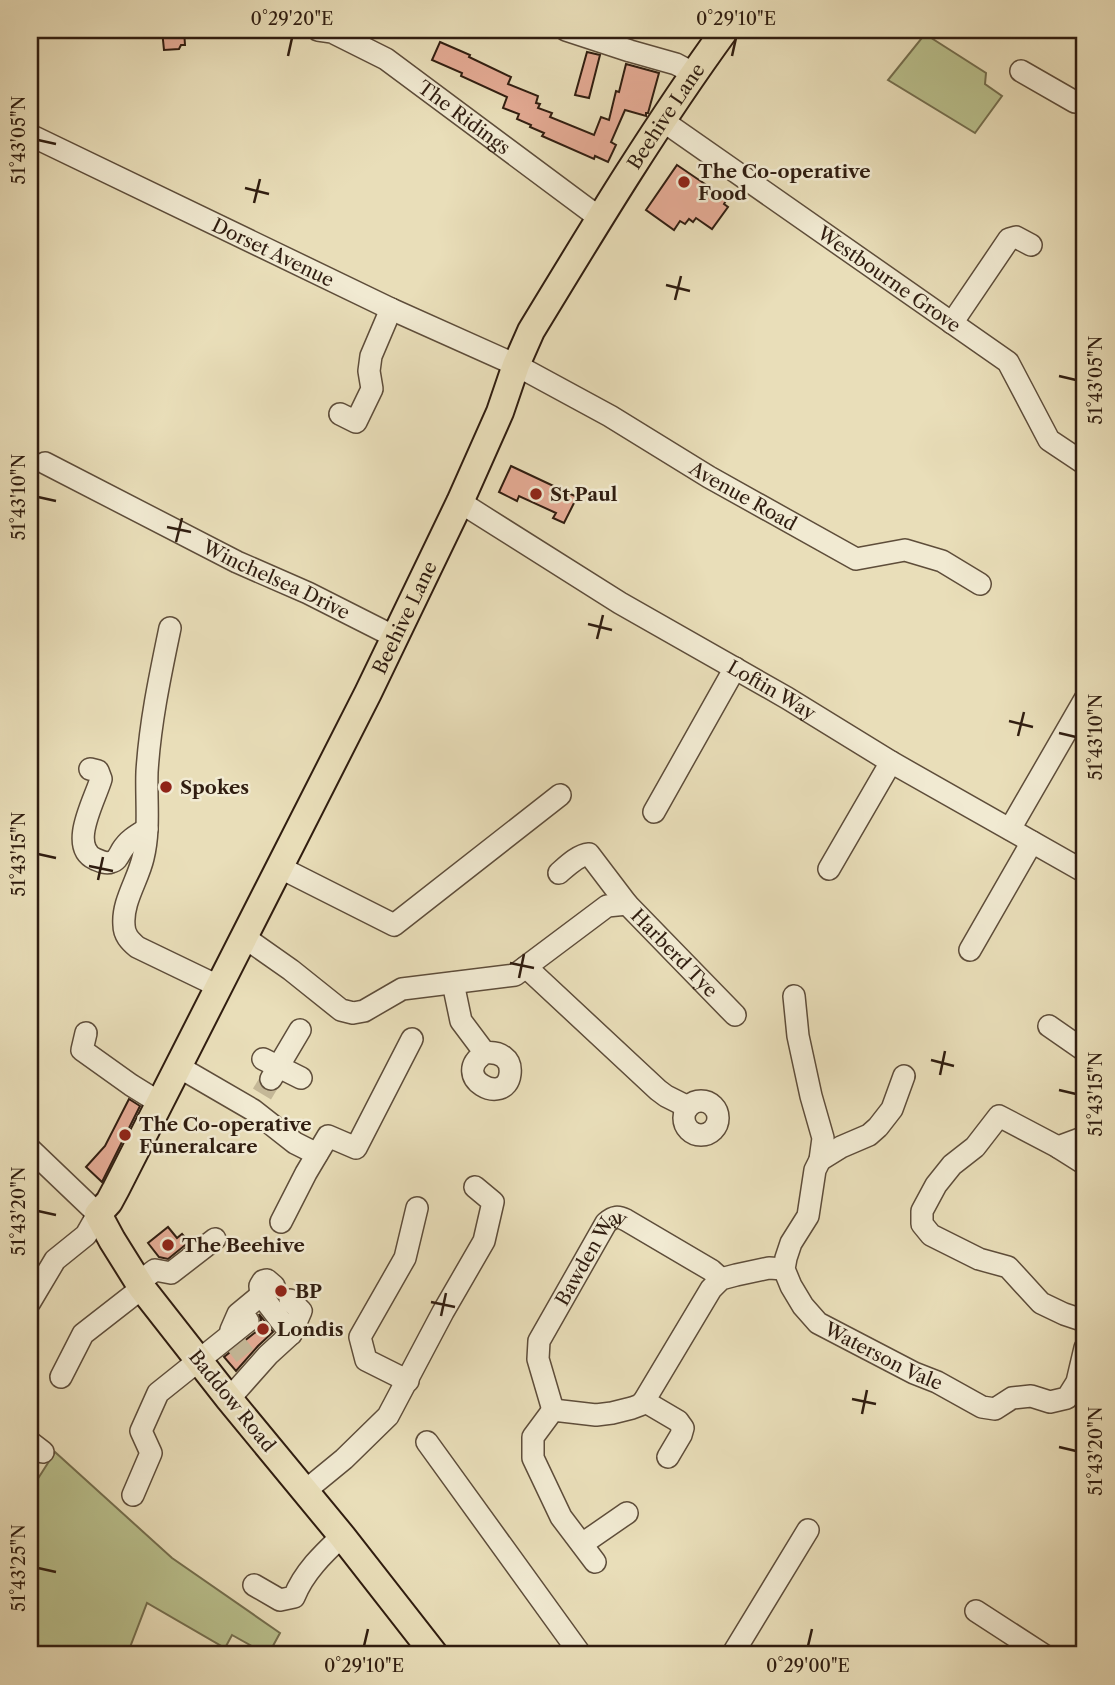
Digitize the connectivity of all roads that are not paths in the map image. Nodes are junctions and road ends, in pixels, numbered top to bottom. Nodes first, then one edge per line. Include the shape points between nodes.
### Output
1 (318, 30) edge
2 (566, 30) edge
3 (725, 30) edge
4 (1021, 71) dead end
5 (693, 74) junction
6 (1085, 97) edge
7 (663, 121) junction
8 (30, 135) edge
9 (601, 219) junction
10 (1031, 245) dead end
11 (391, 309) junction
12 (952, 323) junction
13 (516, 365) junction
14 (340, 414) dead end
15 (45, 463) dead end
16 (1085, 464) edge
17 (460, 502) junction
18 (979, 584) dead end
19 (170, 628) dead end
20 (395, 638) junction
21 (735, 668) junction
22 (1085, 699) edge
23 (891, 762) junction
24 (90, 768) dead end
25 (560, 795) dead end
26 (654, 812) dead end
27 (1010, 828) junction
28 (147, 829) junction
29 (1032, 842) junction
30 (279, 867) junction
31 (829, 869) dead end
32 (1085, 872) edge
33 (559, 873) dead end
34 (627, 904) junction
35 (244, 937) junction
36 (970, 950) dead end
37 (526, 967) junction
38 (453, 983) junction
39 (220, 987) junction
40 (794, 996) dead end
41 (735, 1015) dead end
42 (1049, 1026) dead end
43 (300, 1030) dead end
44 (86, 1033) dead end
45 (412, 1039) dead end
46 (1085, 1051) edge
47 (485, 1053) dead end
48 (179, 1067) junction
49 (904, 1076) dead end
50 (301, 1078) dead end
51 (266, 1082) junction
52 (160, 1103) junction
53 (688, 1107) dead end
54 (1085, 1137) edge
55 (1058, 1147) junction
56 (30, 1149) edge
57 (317, 1154) junction
58 (813, 1154) junction
59 (1085, 1164) edge
60 (475, 1187) dead end
61 (417, 1208) dead end
62 (99, 1213) junction
63 (281, 1222) dead end
64 (215, 1239) dead end
65 (785, 1269) junction
66 (721, 1279) junction
67 (141, 1285) junction
68 (290, 1300) dead end
69 (30, 1302) edge
70 (1085, 1321) edge
71 (241, 1325) junction
72 (291, 1334) junction
73 (1085, 1348) edge
74 (61, 1377) dead end
75 (408, 1381) junction
76 (229, 1399) junction
77 (644, 1401) junction
78 (553, 1410) junction
79 (427, 1442) dead end
80 (667, 1457) dead end
81 (305, 1491) junction
82 (134, 1495) dead end
83 (627, 1513) dead end
84 (808, 1530) dead end
85 (342, 1536) junction
86 (254, 1585) dead end
87 (976, 1611) dead end
88 (435, 1655) edge
89 (581, 1655) edge
90 (732, 1655) edge
91 (1044, 1655) edge

1 - 9 street, The Ridings via 332,32 386,59
2 - 5 street via 676,64
3 - 5 main road, Beehive Lane
4 - 6 street via 1075,102
5 - 7 main road, Beehive Lane
7 - 9 main road, Beehive Lane
7 - 12 street, Westbourne Grove
8 - 11 street, Dorset Avenue
9 - 13 main road, Beehive Lane via 531,331
10 - 12 street via 1011,237
11 - 13 street, Dorset Avenue
11 - 14 street via 371,356 372,389 356,422
12 - 16 street, Westbourne Grove via 1008,362 1049,440
13 - 17 main road, Beehive Lane
13 - 18 street, Avenue Road via 856,559 905,550 942,561
15 - 20 street, Winchelsea Drive
17 - 20 main road, Beehive Lane
17 - 21 street, Loftin Way via 620,603
19 - 28 street via 151,722
20 - 30 main road, Beehive Lane
21 - 23 street, Loftin Way
21 - 26 street
22 - 27 street
23 - 27 street, Loftin Way
23 - 31 street
24 - 28 street via 98,771 101,779 82,835 84,850 110,863 133,837
25 - 30 street via 394,925
27 - 29 street, Loftin Way
28 - 39 street via 143,859 125,909 127,938
29 - 32 street, Loftin Way
29 - 36 street
30 - 35 main road, Beehive Lane
33 - 34 street via 589,854
34 - 37 street, Harberd Tye via 607,906
34 - 41 street, Harberd Tye
35 - 38 street, Harberd Tye via 341,1010 353,1013 402,989
35 - 39 main road, Beehive Lane
37 - 38 street, Harberd Tye via 515,975
37 - 53 street via 658,1090
38 - 47 street via 461,1021
39 - 48 main road, Beehive Lane
40 - 58 street via 798,1036 823,1138
42 - 46 street
43 - 51 street
44 - 52 street via 82,1050
45 - 57 street via 356,1148 328,1136
48 - 51 street
48 - 52 main road, Beehive Lane
49 - 58 street via 892,1109 870,1135
50 - 51 street
51 - 57 street via 295,1143
52 - 62 main road, Beehive Lane
54 - 55 street
55 - 59 street
55 - 70 street via 999,1116 936,1185 922,1211 922,1224 931,1235 979,1259 1008,1267 1041,1303
56 - 62 street, Baddow Road
57 - 63 street
58 - 65 street via 808,1216 791,1243
60 - 75 street via 493,1202 484,1241
61 - 75 street via 405,1258 360,1337 366,1360
62 - 67 main road, Baddow Road
62 - 69 street via 86,1235 55,1260
64 - 67 street via 172,1273 155,1270
65 - 66 street
65 - 73 street, Waterson Vale via 803,1306 818,1323 982,1407 995,1409 1012,1398 1031,1396 1050,1402 1067,1398 1077,1382
66 - 77 street
66 - 78 street, Bawden Way via 626,1220 612,1217 539,1341 538,1359
67 - 71 main road, Baddow Road
67 - 74 street via 83,1334
68 - 72 street via 300,1311
71 - 72 street
71 - 76 main road, Baddow Road
71 - 82 street via 158,1393 141,1431 151,1453
72 - 76 street via 253,1366
75 - 81 street via 388,1416
76 - 81 main road, Baddow Road
77 - 78 street via 596,1415
77 - 80 street via 683,1428
78 - 83 street via 533,1437 533,1458 561,1517 589,1553
79 - 89 street
81 - 85 main road, Baddow Road
84 - 90 street
85 - 86 street via 300,1582 294,1597 280,1600
85 - 88 main road, Baddow Road
87 - 91 street

